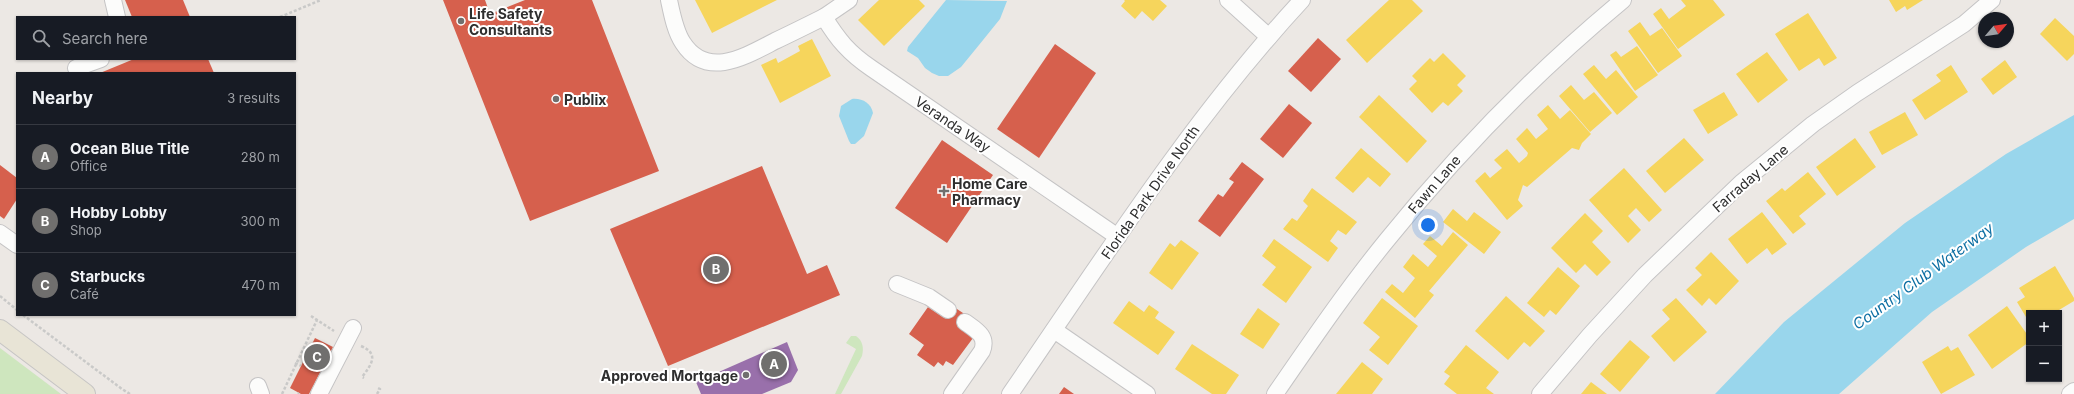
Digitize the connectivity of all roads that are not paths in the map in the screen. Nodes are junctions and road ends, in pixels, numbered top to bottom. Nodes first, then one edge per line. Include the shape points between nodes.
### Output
1 (113, 0) edge
2 (668, 0) edge
3 (849, 0) edge
4 (1228, 0) edge
5 (1302, 0) edge
6 (1623, 0) edge
7 (1992, 0) edge
8 (117, 16) edge
9 (824, 17) junction
10 (1269, 37) junction
11 (98, 60) edge
12 (76, 68) dead end
13 (0, 233) edge
14 (1118, 237) junction
15 (16, 244) edge
16 (897, 284) dead end
17 (948, 310) dead end
18 (965, 322) dead end
19 (353, 328) dead end
20 (0, 330) edge
21 (1054, 330) junction
22 (2074, 391) edge
23 (86, 394) edge
24 (319, 394) edge
25 (952, 394) edge
26 (1010, 394) edge
27 (1146, 394) edge
28 (1275, 394) edge
29 (1540, 394) edge
30 (2070, 394) edge

1 - 8 street
2 - 9 street via 683,43 698,58 720,63 743,57
3 - 9 street
4 - 10 street
5 - 10 street, Florida Park Drive North
6 - 28 street, Fawn Lane via 1530,83 1455,160 1370,262
7 - 29 street, Farraday Lane via 1964,24 1813,124 1741,183 1645,275
9 - 14 street, Veranda Way via 842,44 858,59
10 - 14 street, Florida Park Drive North via 1193,130
11 - 12 street
13 - 15 street
14 - 21 street, Florida Park Drive North
16 - 17 street via 929,297
18 - 25 street via 982,336 984,344 982,351
19 - 24 street
20 - 23 main road
21 - 26 street, Florida Park Drive North
21 - 27 street
22 - 30 street

